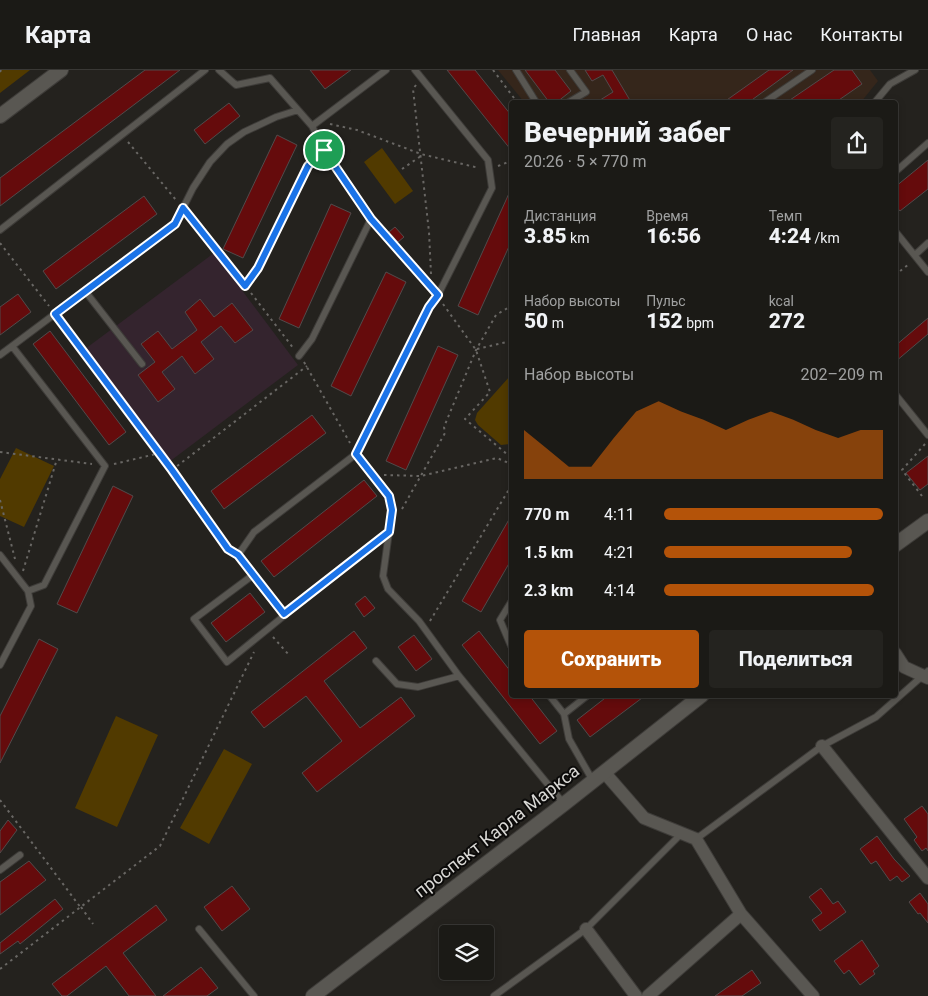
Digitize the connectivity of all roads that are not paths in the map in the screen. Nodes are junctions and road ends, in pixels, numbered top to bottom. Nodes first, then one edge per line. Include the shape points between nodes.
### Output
1 (61, 70) edge
2 (205, 70) edge
3 (219, 70) edge
4 (386, 70) edge
5 (415, 70) edge
6 (516, 70) edge
7 (570, 70) edge
8 (812, 70) edge
9 (912, 71) edge
10 (535, 100) edge
11 (573, 100) edge
12 (769, 100) edge
13 (877, 100) edge
14 (298, 110) junction
15 (0, 116) edge
16 (312, 126) junction
17 (928, 143) edge
18 (324, 150) junction
19 (898, 169) edge
20 (371, 219) junction
21 (0, 230) edge
22 (898, 235) edge
23 (928, 243) edge
24 (914, 255) junction
25 (928, 272) edge
26 (245, 286) road end
27 (85, 291) junction
28 (438, 296) junction
29 (12, 346) junction
30 (0, 355) edge
31 (299, 356) road end
32 (142, 364) dead end
33 (898, 398) edge
34 (928, 435) edge
35 (356, 454) junction
36 (928, 520) edge
37 (898, 543) edge
38 (0, 555) edge
39 (253, 575) junction
40 (28, 591) junction
41 (509, 605) edge
42 (509, 641) edge
43 (898, 658) edge
44 (376, 661) dead end
45 (0, 665) edge
46 (926, 674) edge
47 (459, 676) junction
48 (551, 698) edge
49 (584, 698) edge
50 (698, 698) edge
51 (564, 714) junction
52 (822, 746) junction
53 (599, 776) junction
54 (564, 804) junction
55 (682, 833) junction
56 (696, 839) junction
57 (20, 855) dead end
58 (0, 870) edge
59 (928, 878) edge
60 (741, 914) junction
61 (199, 929) dead end
62 (586, 929) junction
63 (254, 996) edge
64 (313, 996) edge
65 (494, 996) edge
66 (636, 996) edge
67 (648, 996) edge
68 (813, 996) edge

1 - 15 street
2 - 21 lane
3 - 14 lane via 236,85 270,78
4 - 16 lane
5 - 28 lane via 488,160 492,188
6 - 10 lane
7 - 11 lane via 586,92
8 - 12 lane
9 - 13 lane via 890,84
14 - 16 lane
14 - 27 lane via 244,132 227,144 193,188 175,224
16 - 18 lane
17 - 19 lane
18 - 20 lane
18 - 26 lane via 308,166 258,268
20 - 28 lane
20 - 31 lane via 312,339
22 - 24 lane
23 - 24 lane
24 - 25 lane
27 - 29 lane
27 - 32 lane
28 - 35 lane via 429,307
29 - 30 lane
29 - 40 lane via 105,466 44,585
33 - 34 lane
35 - 39 lane via 254,532 238,555
35 - 47 lane via 389,496 392,510 383,576 388,589 424,629
36 - 37 street
38 - 40 lane
39 - 39 lane via 194,619 227,662 285,615
40 - 45 lane via 30,606
41 - 42 lane via 500,620
43 - 46 street via 904,667
44 - 47 lane via 397,684 418,687
46 - 52 lane via 876,717
47 - 54 lane
48 - 51 lane
49 - 51 lane
50 - 53 street, проспект Карла Маркса
51 - 53 lane via 570,739
52 - 56 lane
52 - 59 street
53 - 54 street, проспект Карла Маркса
53 - 55 street via 644,818
54 - 64 street, проспект Карла Маркса
55 - 56 street
55 - 62 lane
56 - 60 street
57 - 58 lane
60 - 67 street
60 - 68 street
61 - 63 lane
62 - 65 lane
62 - 66 street

